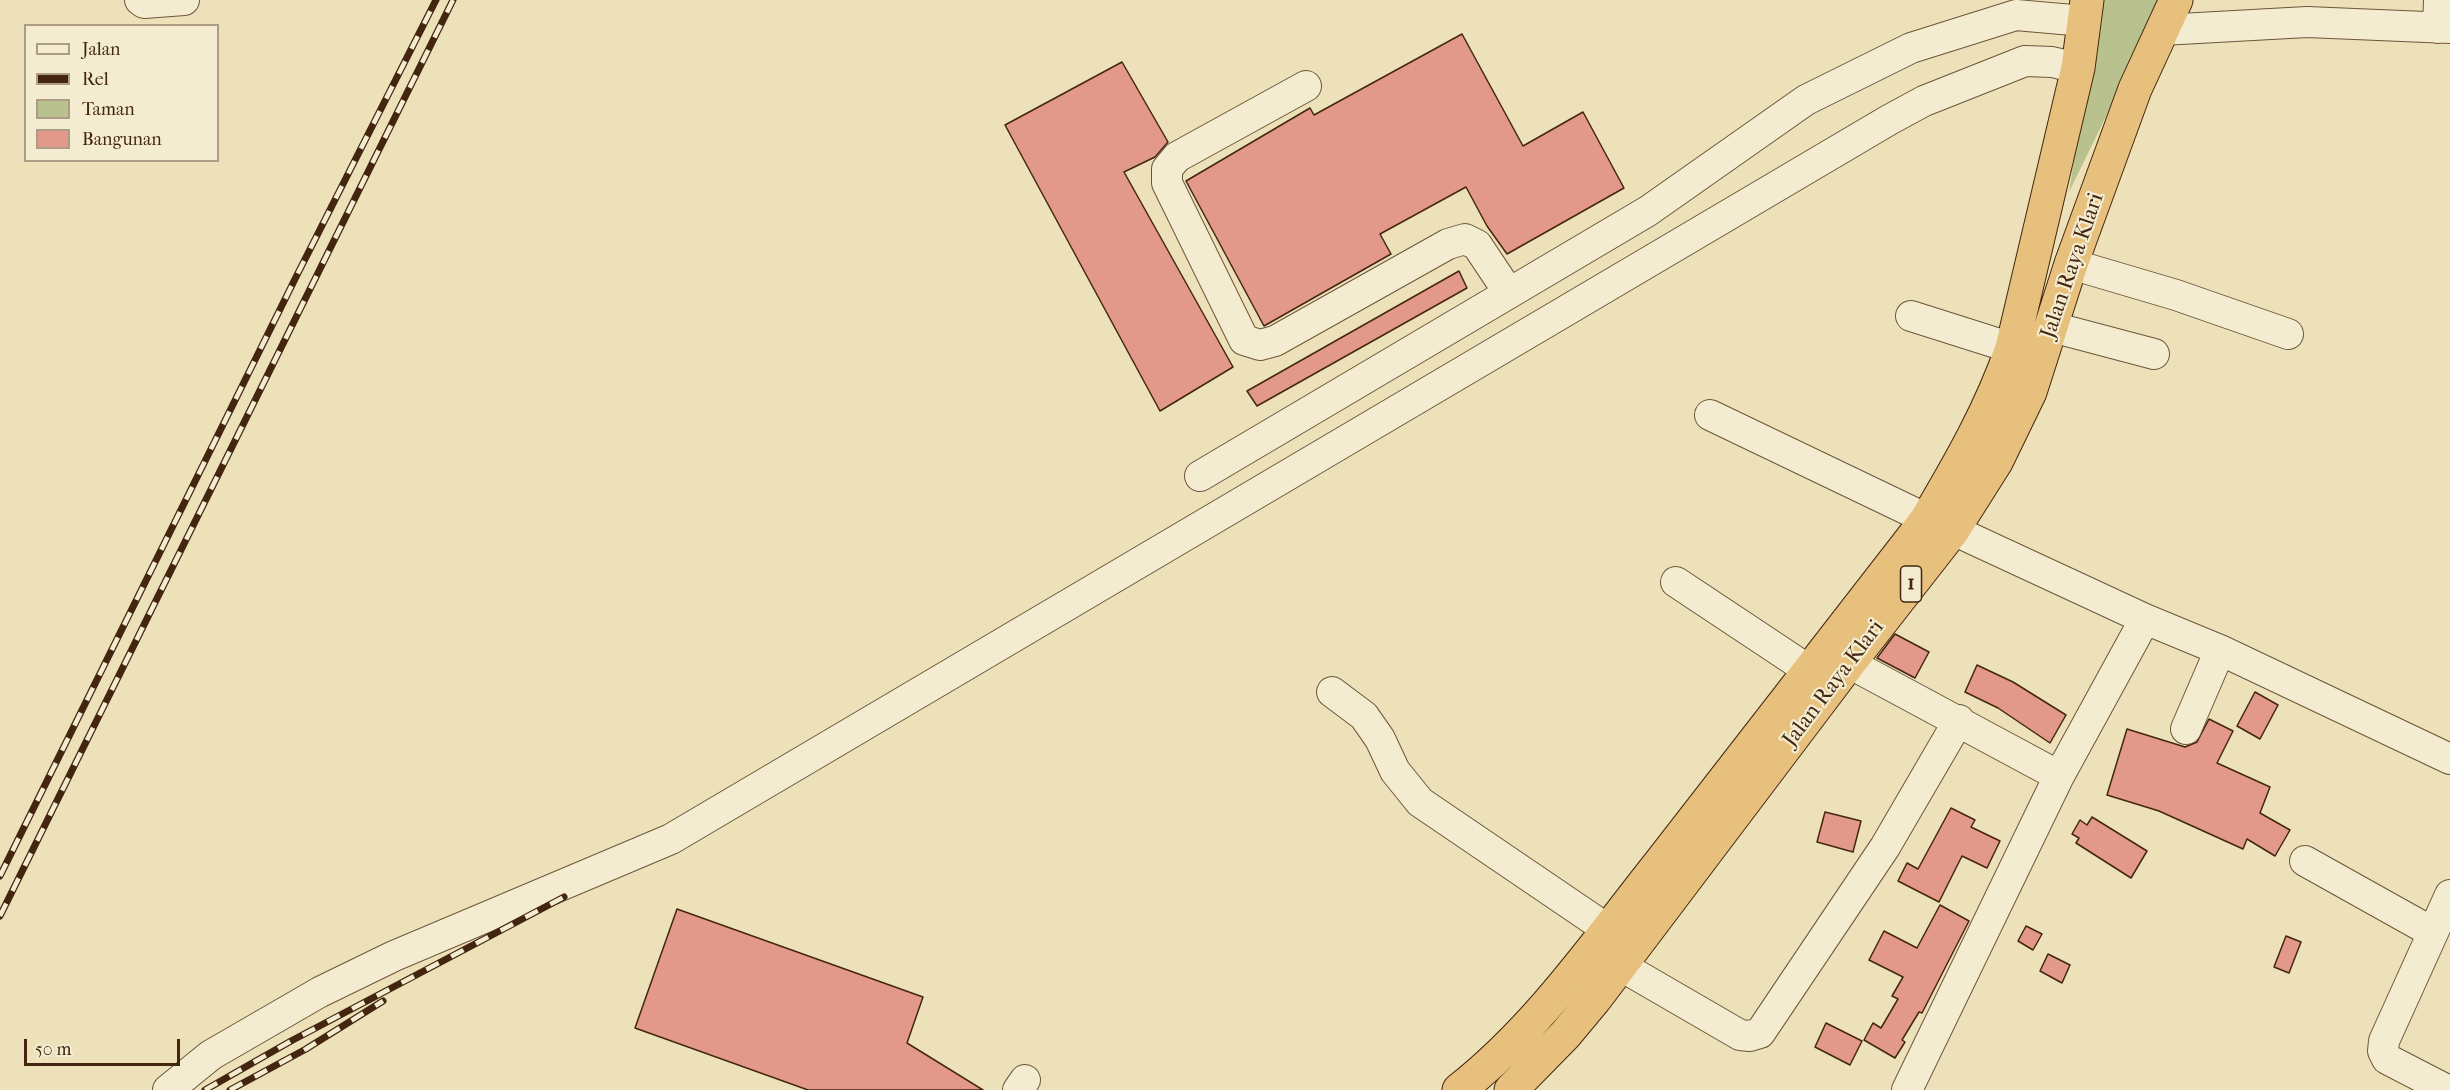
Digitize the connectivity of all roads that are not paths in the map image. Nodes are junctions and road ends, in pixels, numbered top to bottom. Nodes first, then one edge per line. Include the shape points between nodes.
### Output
1 (140, 0) edge
2 (184, 0) edge
3 (2176, 0) edge
4 (2085, 11) edge
5 (2442, 18) edge
6 (2162, 30) junction
7 (2078, 68) junction
8 (1306, 86) dead end
9 (2071, 264) junction
10 (1509, 293) junction
11 (1911, 316) dead end
12 (2052, 327) junction
13 (2288, 334) dead end
14 (2012, 348) junction
15 (2154, 354) dead end
16 (1710, 415) dead end
17 (1200, 477) dead end
18 (1940, 524) junction
19 (1676, 582) dead end
20 (2145, 620) junction
21 (2220, 650) junction
22 (1849, 663) junction
23 (1810, 671) junction
24 (1332, 692) dead end
25 (1959, 720) junction
26 (2187, 729) dead end
27 (2450, 759) edge
28 (2058, 776) junction
29 (2305, 861) dead end
30 (2450, 895) edge
31 (1607, 929) junction
32 (2432, 932) junction
33 (1621, 966) junction
34 (168, 1090) edge
35 (1459, 1090) edge
36 (1511, 1090) edge
37 (1907, 1090) edge
38 (2446, 1090) edge

1 - 2 street
3 - 6 highway, Jalan Raya Klari / 1
4 - 7 highway, Jalan Raya Klari / 1
4 - 10 street via 2016,15 1911,48 1806,100 1648,211
5 - 6 street
6 - 9 highway, Jalan Raya Klari / 1 via 2135,89
7 - 14 highway, Jalan Raya Klari / 1
7 - 34 street via 2025,61 1924,101 671,839 394,956 321,992 211,1055
8 - 10 street via 1177,157 1167,169 1167,183 1244,340 1260,345 1275,341 1448,244 1465,239 1477,245
9 - 12 highway, Jalan Raya Klari / 1
9 - 13 street
10 - 17 street
11 - 14 street
12 - 15 street
12 - 18 highway, Jalan Raya Klari / 1 via 2030,392 2001,452
14 - 18 highway, Jalan Raya Klari / 1
16 - 18 street
18 - 20 street
18 - 22 highway, Jalan Raya Klari / 1
18 - 23 highway, Jalan Raya Klari / 1
19 - 23 street
20 - 21 street
20 - 28 street
21 - 26 street
21 - 27 street
22 - 25 street
22 - 33 highway, Jalan Raya Klari / 1
23 - 31 highway, Jalan Raya Klari / 1
24 - 31 street via 1364,716 1395,771 1420,802
25 - 28 street
25 - 33 street via 1885,847 1760,1033 1740,1035
28 - 37 street
29 - 32 street
30 - 32 street
31 - 35 highway, Jalan Raya Klari / 1 via 1543,1009
32 - 38 street via 2383,1051 2387,1059
33 - 36 highway, Jalan Raya Klari / 1 via 1565,1035

